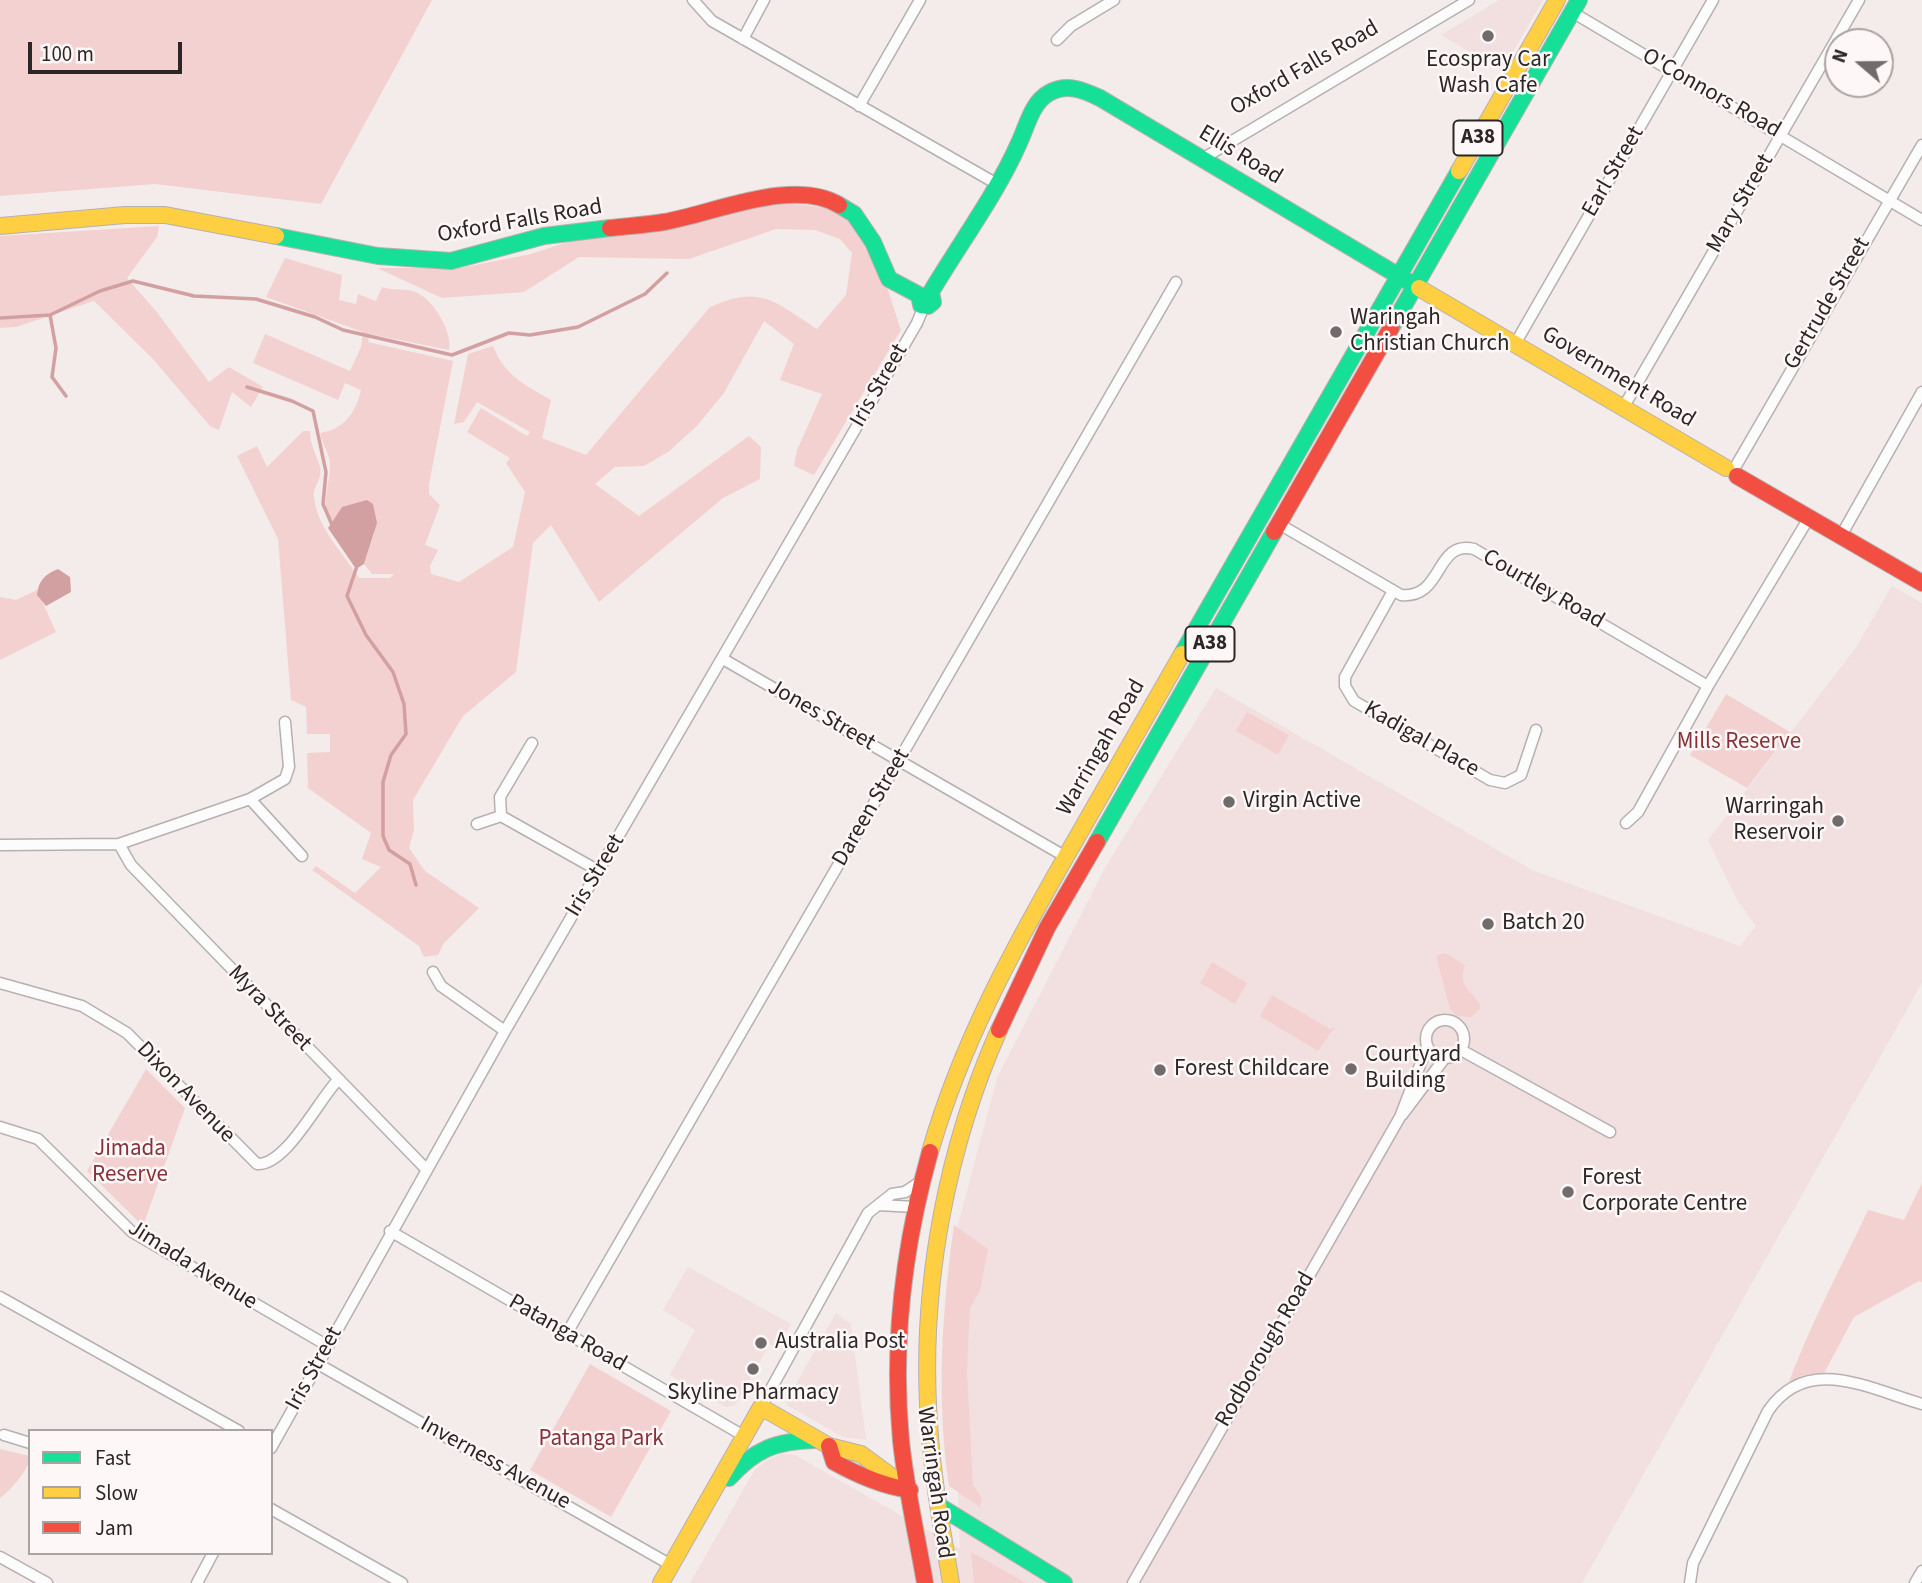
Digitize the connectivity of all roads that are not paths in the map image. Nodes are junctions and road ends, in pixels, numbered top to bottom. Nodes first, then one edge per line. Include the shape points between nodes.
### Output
1 (693, 0) edge
2 (764, 0) edge
3 (920, 0) edge
4 (1114, 0) edge
5 (1469, 0) edge
6 (1557, 0) edge
7 (1713, 0) edge
8 (1859, 0) edge
9 (1575, 6) edge
10 (743, 39) junction
11 (1057, 40) dead end
12 (1672, 72) junction
13 (859, 106) junction
14 (1781, 134) junction
15 (1922, 145) edge
16 (1202, 159) junction
17 (997, 184) junction
18 (1889, 198) junction
19 (1922, 220) edge
20 (0, 226) edge
21 (1398, 276) junction
22 (1176, 282) dead end
23 (1415, 285) junction
24 (925, 298) junction
25 (1515, 344) junction
26 (1922, 392) edge
27 (1623, 408) junction
28 (1733, 469) junction
29 (1810, 516) junction
30 (1279, 524) junction
31 (1842, 534) junction
32 (1922, 583) edge
33 (1394, 591) junction
34 (723, 659) junction
35 (1708, 686) junction
36 (285, 722) dead end
37 (1536, 730) dead end
38 (532, 743) dead end
39 (899, 761) junction
40 (250, 799) junction
41 (501, 816) junction
42 (1626, 823) dead end
43 (477, 824) dead end
44 (119, 844) junction
45 (0, 845) edge
46 (302, 856) dead end
47 (1066, 857) junction
48 (599, 871) junction
49 (433, 972) dead end
50 (0, 983) edge
51 (505, 1031) junction
52 (1427, 1047) junction
53 (1461, 1050) junction
54 (1444, 1059) junction
55 (338, 1080) junction
56 (1400, 1117) junction
57 (0, 1127) edge
58 (1609, 1132) dead end
59 (426, 1169) junction
60 (920, 1182) junction
61 (878, 1205) junction
62 (915, 1207) junction
63 (390, 1231) junction
64 (0, 1297) edge
65 (567, 1334) junction
66 (328, 1346) junction
67 (318, 1364) junction
68 (1922, 1404) edge
69 (761, 1407) junction
70 (235, 1429) edge
71 (5, 1435) dead end
72 (744, 1436) junction
73 (28, 1442) edge
74 (823, 1443) junction
75 (273, 1444) edge
76 (910, 1490) junction
77 (939, 1506) junction
78 (704, 1508) junction
79 (273, 1510) edge
80 (212, 1555) edge
81 (0, 1557) edge
82 (671, 1565) junction
83 (1922, 1571) edge
84 (47, 1583) edge
85 (197, 1583) edge
86 (402, 1583) edge
87 (661, 1583) edge
88 (925, 1583) edge
89 (951, 1583) edge
90 (1064, 1583) edge
91 (1133, 1583) edge
92 (1690, 1583) edge
93 (1916, 1583) edge

1 - 10 street via 712,22
2 - 10 street
3 - 13 street
4 - 11 street via 1070,26
5 - 16 street, Oxford Falls Road
6 - 21 main road, Warringah Road / A38
7 - 12 street, Earl Street
8 - 14 street, Mary Street
9 - 12 street, O'Connors Road
9 - 23 main road, Warringah Road / A38
10 - 13 street
12 - 14 street, O'Connors Road
12 - 25 street, Earl Street
13 - 17 street
14 - 18 street, O'Connors Road
14 - 27 street, Mary Street
15 - 18 street, Gertrude Street
16 - 17 main road, Ellis Road via 1100,98 1078,88 1055,90 1036,104
16 - 21 main road, Ellis Road
17 - 24 main road
18 - 19 street, O'Connors Road
18 - 28 street, Gertrude Street
20 - 24 main road, Oxford Falls Road via 165,215 378,256 451,261 544,236 665,222 749,201 803,195 834,202 854,214 889,279
21 - 23 main road, Ellis Road
21 - 47 main road, Warringah Road / A38
22 - 39 street, Dareen Street
23 - 25 main road, Government Road
23 - 30 main road, Warringah Road / A38
24 - 34 street, Iris Street
25 - 27 main road, Government Road
26 - 31 street
27 - 28 main road, Government Road
28 - 29 main road, Government Road
29 - 31 main road, Government Road
29 - 35 street
30 - 33 street
30 - 77 main road, Warringah Road / A38 via 1037,948 980,1073 948,1183 932,1283 927,1379
31 - 32 main road, Government Road
33 - 35 street, Courtley Road via 1418,594 1427,589 1449,555 1463,548 1474,549
33 - 37 street, Kadigal Place via 1345,677 1354,701 1490,780 1504,783 1521,775
34 - 39 street, Jones Street
34 - 48 street, Iris Street
35 - 42 street via 1638,812
36 - 40 street via 289,768 285,779
38 - 41 street via 500,797
39 - 47 street, Jones Street
39 - 65 street, Dareen Street
40 - 44 street
40 - 46 street
41 - 43 street
41 - 48 street
44 - 45 street
44 - 55 street, Myra Street via 131,865
47 - 60 main road, Warringah Road / A38 via 970,1035
48 - 51 street, Iris Street
49 - 51 street via 441,986
50 - 55 street, Dixon Avenue via 82,1006 127,1033 257,1164 268,1164 306,1126
51 - 59 street, Iris Street
52 - 53 street via 1429,1028 1443,1020 1462,1030
52 - 54 street
52 - 56 street, Rodborough Road
53 - 54 street
53 - 58 street
54 - 56 street, Rodborough Road
55 - 59 street, Myra Street
56 - 91 street, Rodborough Road
57 - 66 street, Jimada Avenue via 38,1139 132,1233
59 - 63 street, Iris Street
60 - 61 street
60 - 62 main road, Warringah Road / A38
61 - 62 street
61 - 69 street via 858,1228
62 - 76 main road, Warringah Road / A38 via 899,1343 901,1439
63 - 65 street, Patanga Road
63 - 66 street, Iris Street
64 - 70 street
65 - 72 street, Patanga Road
66 - 67 street, Iris Street
67 - 75 street, Iris Street
67 - 82 street, Inverness Avenue
68 - 92 street via 1835,1379 1809,1378 1780,1394 1693,1563
69 - 72 main road
69 - 74 main road
71 - 73 street
72 - 78 main road
74 - 76 main road via 840,1445 887,1470
74 - 78 main road via 778,1440 762,1446
76 - 77 main road
76 - 88 main road, Warringah Road / A38
77 - 89 main road, Warringah Road / A38
77 - 90 main road
78 - 82 main road
79 - 86 street
80 - 85 street
81 - 84 street
82 - 87 main road
83 - 93 street

